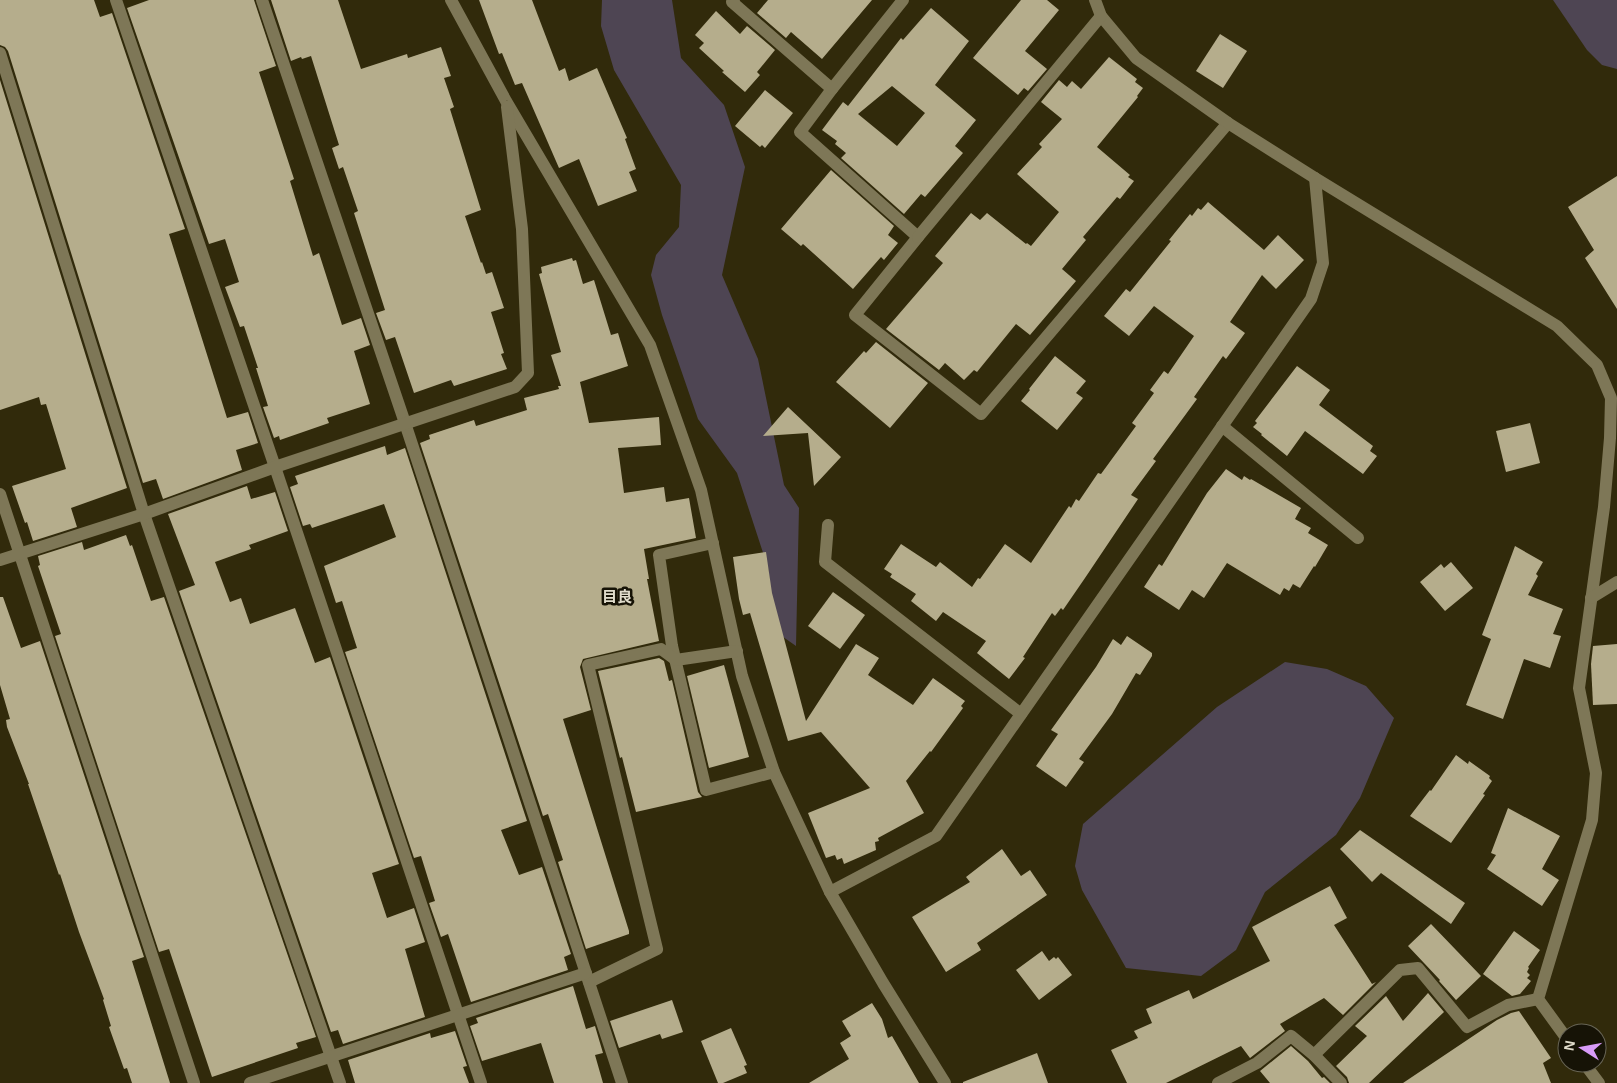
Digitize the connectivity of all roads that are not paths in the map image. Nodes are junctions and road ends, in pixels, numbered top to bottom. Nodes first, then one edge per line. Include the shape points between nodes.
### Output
1 (116, 0) edge
2 (262, 0) edge
3 (451, 0) edge
4 (734, 0) edge
5 (903, 0) edge
6 (1095, 0) edge
7 (1101, 16) junction
8 (0, 53) edge
9 (832, 89) junction
10 (506, 100) junction
11 (1228, 123) junction
12 (1315, 178) junction
13 (918, 237) junction
14 (405, 422) junction
15 (1222, 426) junction
16 (275, 467) junction
17 (0, 494) edge
18 (144, 514) junction
19 (828, 525) dead end
20 (1358, 538) dead end
21 (713, 543) junction
22 (21, 554) junction
23 (0, 560) edge
24 (1617, 582) edge
25 (1591, 598) junction
26 (737, 650) junction
27 (676, 660) junction
28 (1021, 714) junction
29 (774, 772) junction
30 (830, 892) junction
31 (588, 978) junction
32 (1538, 999) junction
33 (459, 1016) junction
34 (1557, 1025) edge
35 (1314, 1055) junction
36 (331, 1057) junction
37 (194, 1083) edge
38 (250, 1083) edge
39 (340, 1083) edge
40 (481, 1083) edge
41 (622, 1083) edge
42 (945, 1083) edge
43 (1218, 1083) edge
44 (1341, 1083) edge

1 - 16 street
2 - 14 street
3 - 10 street
4 - 9 street via 732,2
5 - 9 street
6 - 7 street
7 - 11 street via 1136,58
7 - 13 street
8 - 18 street
9 - 13 street via 800,132
10 - 14 street via 522,229 528,373 515,387
10 - 21 street via 650,345 701,490
11 - 12 street
11 - 13 street via 981,414 855,315
12 - 15 street via 1323,263 1311,299
12 - 25 street via 1557,326 1598,365 1611,398 1610,438
14 - 16 street
14 - 31 street
15 - 20 street
15 - 28 street
16 - 18 street
16 - 33 street
17 - 22 street
18 - 22 street
18 - 36 street
19 - 28 street via 825,562
21 - 26 street
21 - 27 street via 659,555
22 - 23 street
22 - 37 street
24 - 25 street
25 - 32 street via 1579,688 1596,773 1592,820
26 - 27 street
26 - 29 street via 742,676
27 - 29 street via 706,790
27 - 31 street via 661,649 588,665 657,949
28 - 30 street via 936,836
29 - 30 street
30 - 42 street
31 - 33 street
31 - 41 street
32 - 34 street
32 - 35 street via 1508,1005 1467,1027 1418,968 1400,970
33 - 36 street
33 - 40 street
35 - 43 street via 1291,1036 1258,1063
35 - 44 street
36 - 38 street
36 - 39 street

